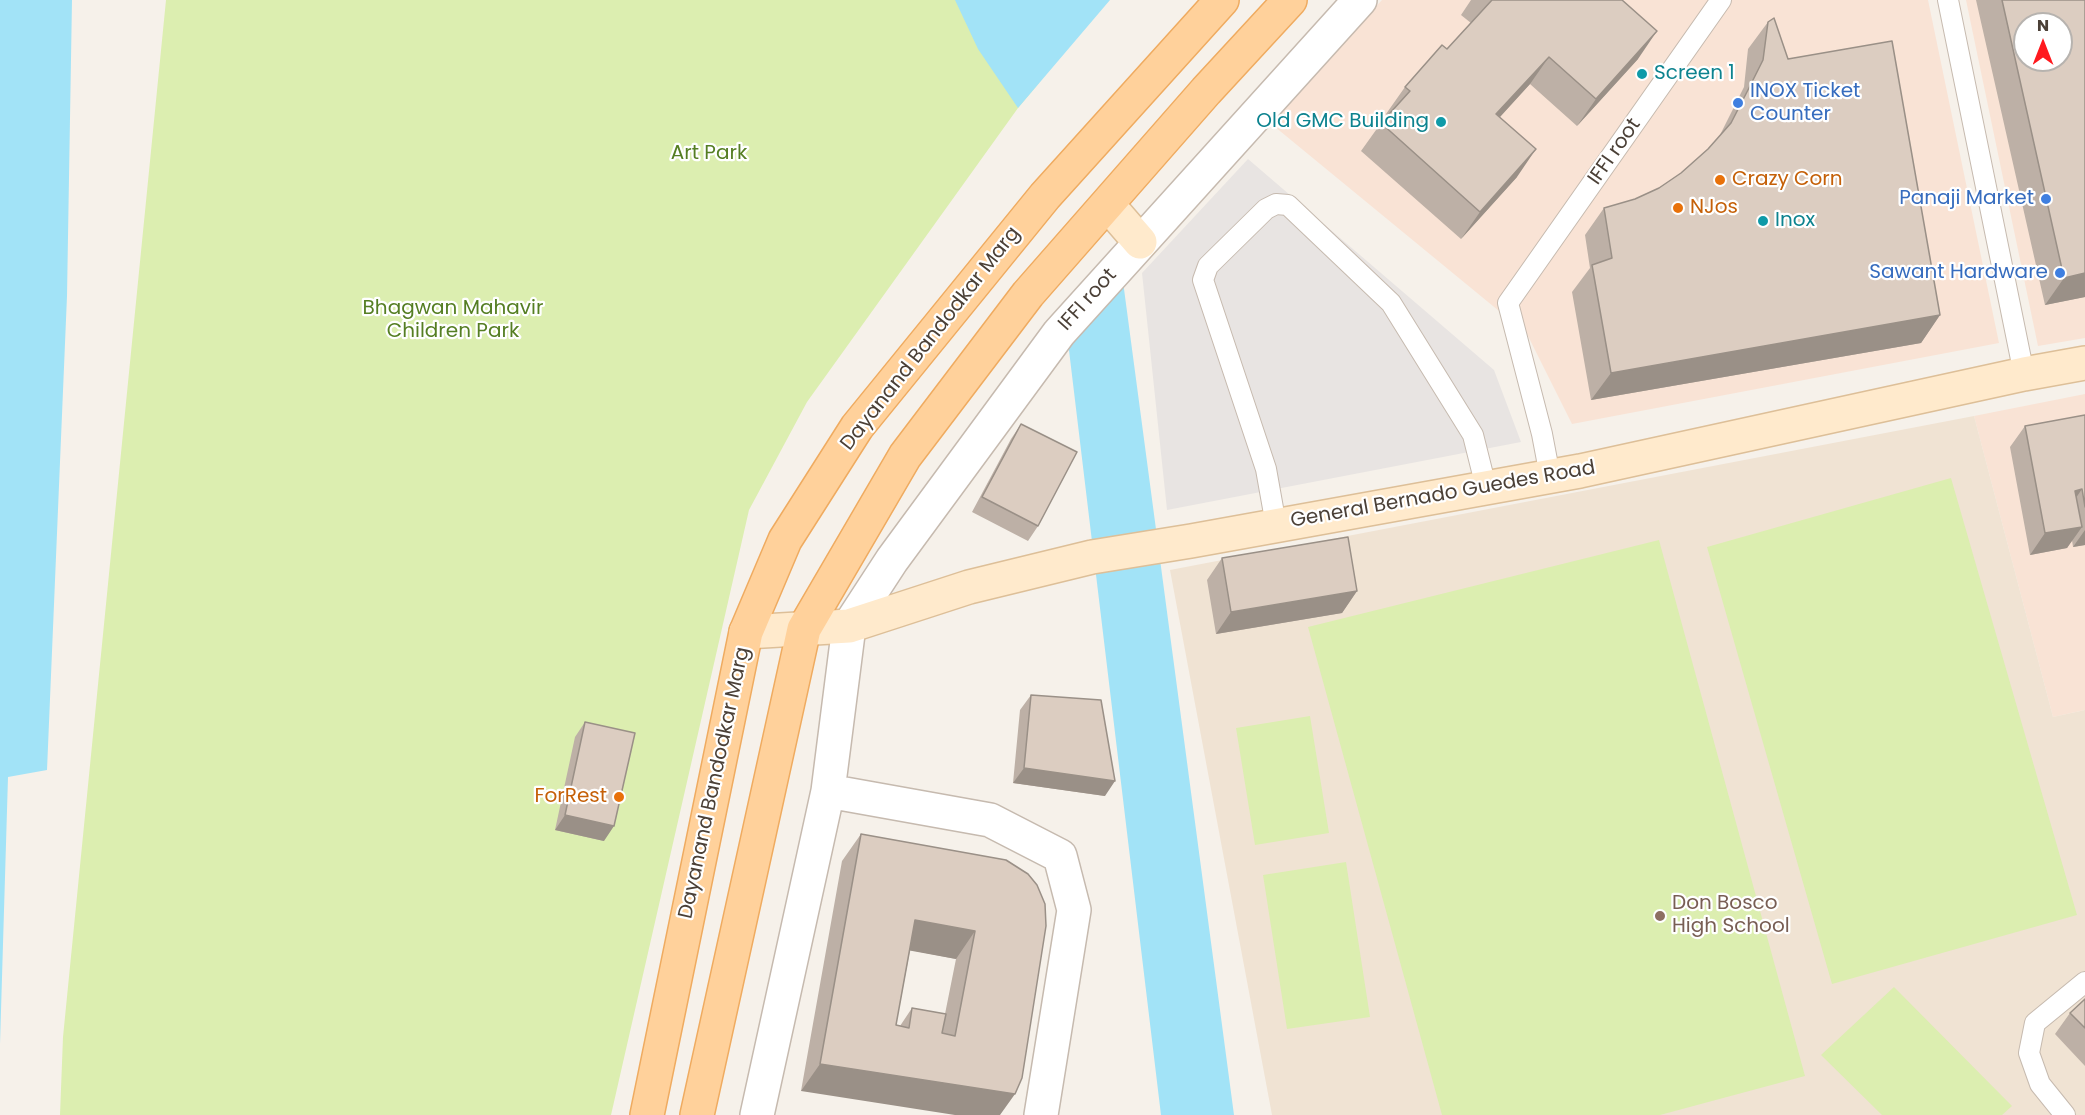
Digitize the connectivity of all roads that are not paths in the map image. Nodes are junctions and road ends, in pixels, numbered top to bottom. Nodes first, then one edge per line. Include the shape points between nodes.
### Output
1 (1222, 0) edge
2 (1290, 0) edge
3 (1360, 0) edge
4 (1721, 0) edge
5 (1948, 0) edge
6 (1108, 205) junction
7 (1140, 242) junction
8 (2085, 363) edge
9 (2024, 374) junction
10 (1550, 476) junction
11 (1486, 488) junction
12 (1276, 525) junction
13 (849, 626) junction
14 (804, 629) junction
15 (746, 632) junction
16 (828, 791) junction
17 (2085, 982) edge
18 (647, 1115) edge
19 (696, 1115) edge
20 (757, 1115) edge
21 (1041, 1115) edge
22 (2065, 1115) edge

1 - 15 main road, Dayanand Bandodkar Marg via 1046,196 857,427 785,540
2 - 6 main road
3 - 7 street, IFFI root
4 - 10 lane, IFFI root via 1508,303
5 - 9 lane
6 - 7 street
6 - 14 main road via 1028,294 905,456
7 - 13 street, IFFI root via 1059,333 892,560
8 - 9 street, General Bernado Guedes Road
9 - 10 street, General Bernado Guedes Road
10 - 11 street, General Bernado Guedes Road
11 - 12 street, General Bernado Guedes Road
11 - 12 lane via 1473,435 1391,303 1288,205 1276,204 1266,209 1208,266 1203,280 1266,469
12 - 13 street, General Bernado Guedes Road via 1092,557 969,587
13 - 14 street, General Bernado Guedes Road
13 - 16 street
14 - 15 street, General Bernado Guedes Road
14 - 19 main road
15 - 18 main road, Dayanand Bandodkar Marg
16 - 20 street
16 - 21 street via 990,820 1060,856 1074,910
17 - 22 lane via 2035,1023 2029,1053 2040,1084

